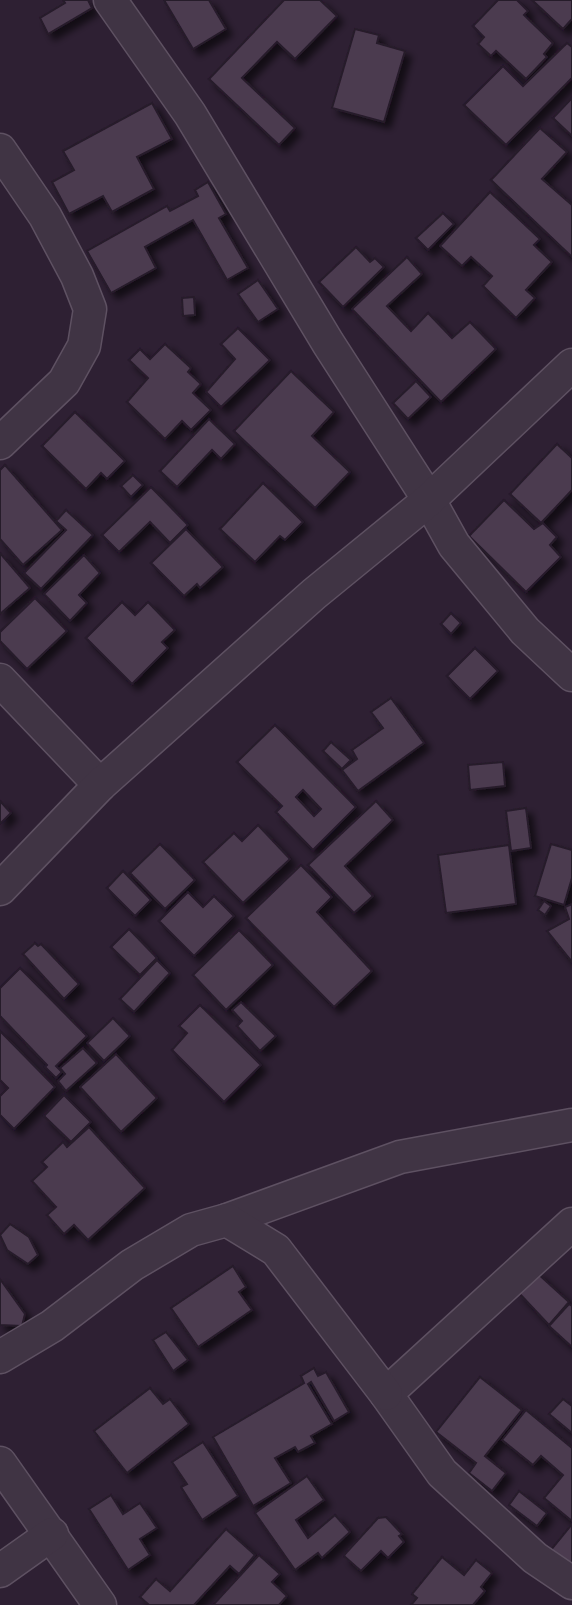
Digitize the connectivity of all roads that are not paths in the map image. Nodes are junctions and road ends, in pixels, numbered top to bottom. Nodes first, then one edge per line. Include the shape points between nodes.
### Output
1 (110, 0) edge
2 (0, 150) edge
3 (572, 365) edge
4 (0, 443) edge
5 (429, 500) junction
6 (572, 675) edge
7 (0, 681) edge
8 (100, 785) junction
9 (0, 889) edge
10 (572, 1125) edge
11 (227, 1220) junction
12 (572, 1224) edge
13 (0, 1357) edge
14 (386, 1394) junction
15 (0, 1463) edge
16 (52, 1534) junction
17 (0, 1571) edge
18 (572, 1583) edge
19 (100, 1605) edge

1 - 5 street via 190,114
2 - 4 street via 45,216 90,309 85,346 64,382
3 - 5 street
5 - 6 street via 454,545 525,631
5 - 8 street via 314,594
7 - 8 street
8 - 9 street
10 - 11 street via 400,1157
11 - 13 street via 191,1230 132,1265 52,1326
11 - 14 street via 276,1250
12 - 14 street
14 - 18 street via 442,1473 535,1558
15 - 16 street
16 - 17 street
16 - 19 street

